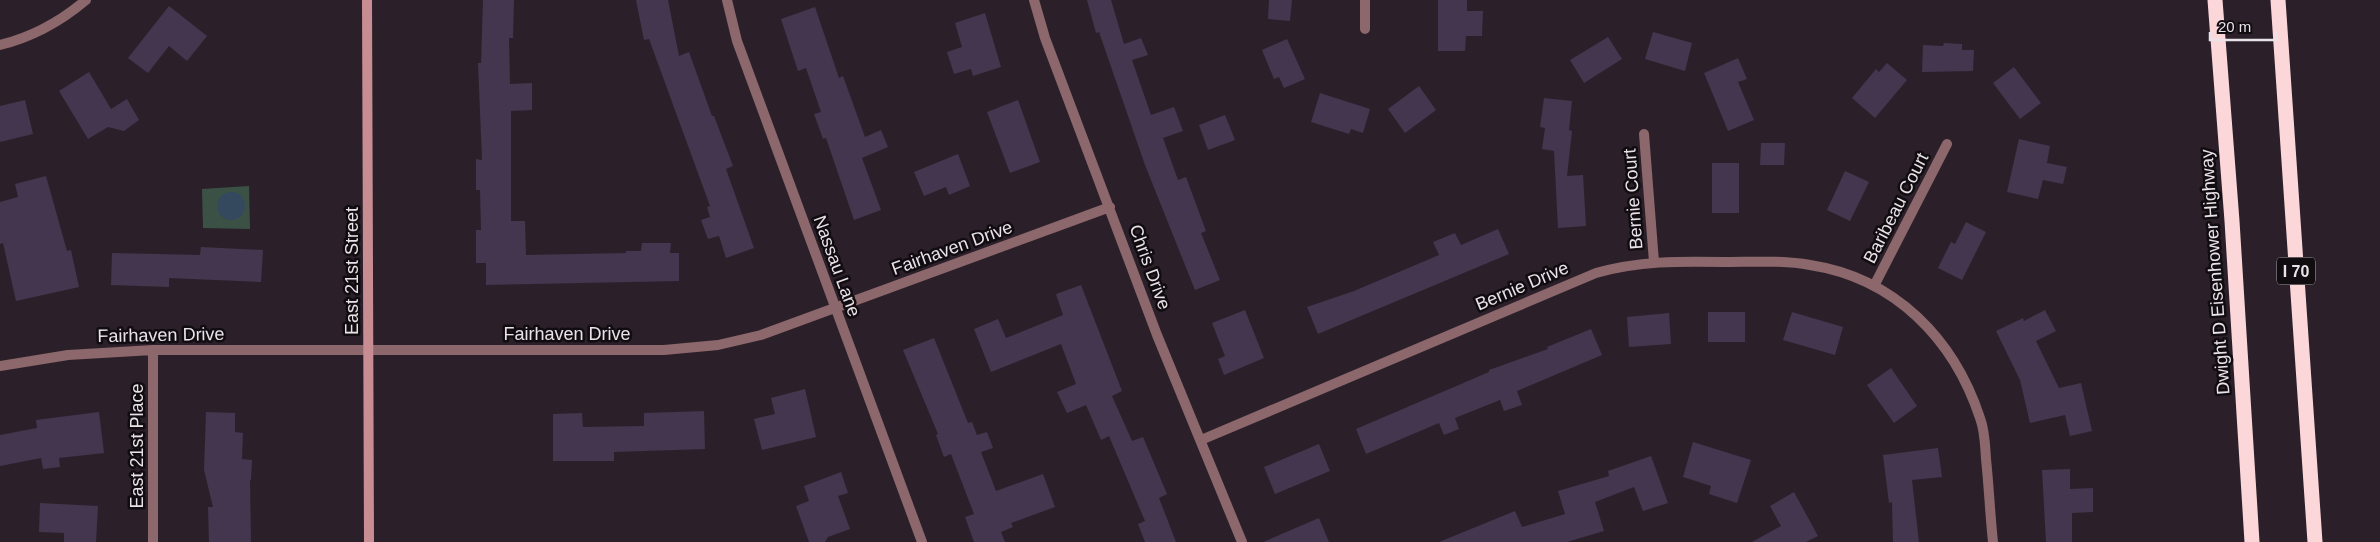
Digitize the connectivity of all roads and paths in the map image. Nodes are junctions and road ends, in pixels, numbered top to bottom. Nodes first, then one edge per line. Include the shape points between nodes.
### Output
1 (86, 0) edge
2 (367, 0) edge
3 (727, 0) edge
4 (1034, 0) edge
5 (1365, 0) edge
6 (2215, 0) edge
7 (2278, 0) edge
8 (1365, 29) dead end
9 (0, 45) edge
10 (1644, 134) dead end
11 (1947, 144) dead end
12 (1110, 207) junction
13 (1654, 262) junction
14 (1874, 286) junction
15 (835, 308) junction
16 (369, 349) junction
17 (153, 350) junction
18 (0, 366) edge
19 (1201, 440) junction
20 (153, 542) edge
21 (369, 542) edge
22 (922, 542) edge
23 (1242, 542) edge
24 (1993, 542) edge
25 (2252, 542) edge
26 (2315, 542) edge

1 - 9 street via 44,30
2 - 16 main road, East 21st Street
3 - 15 street, Nassau Lane via 734,31
4 - 12 street, Chris Drive via 1045,38
5 - 8 street
6 - 25 highway, Dwight D Eisenhower Highway
7 - 26 highway, I 70
10 - 13 street, Bernie Court
11 - 14 street, Baribeau Court
12 - 15 street, Fairhaven Drive
12 - 19 street, Chris Drive
13 - 14 street, Bernie Drive via 1792,262 1840,272
13 - 19 street, Bernie Drive via 1588,275
14 - 24 street, Bernie Drive via 1923,322 1940,340 1965,379 1984,433
15 - 16 street, Fairhaven Drive via 761,335 688,349
15 - 22 street, Nassau Lane
16 - 17 street, Fairhaven Drive
16 - 21 main road, East 21st Street
17 - 18 street, Fairhaven Drive via 68,355
17 - 20 street, East 21st Place
19 - 23 street, Chris Drive

